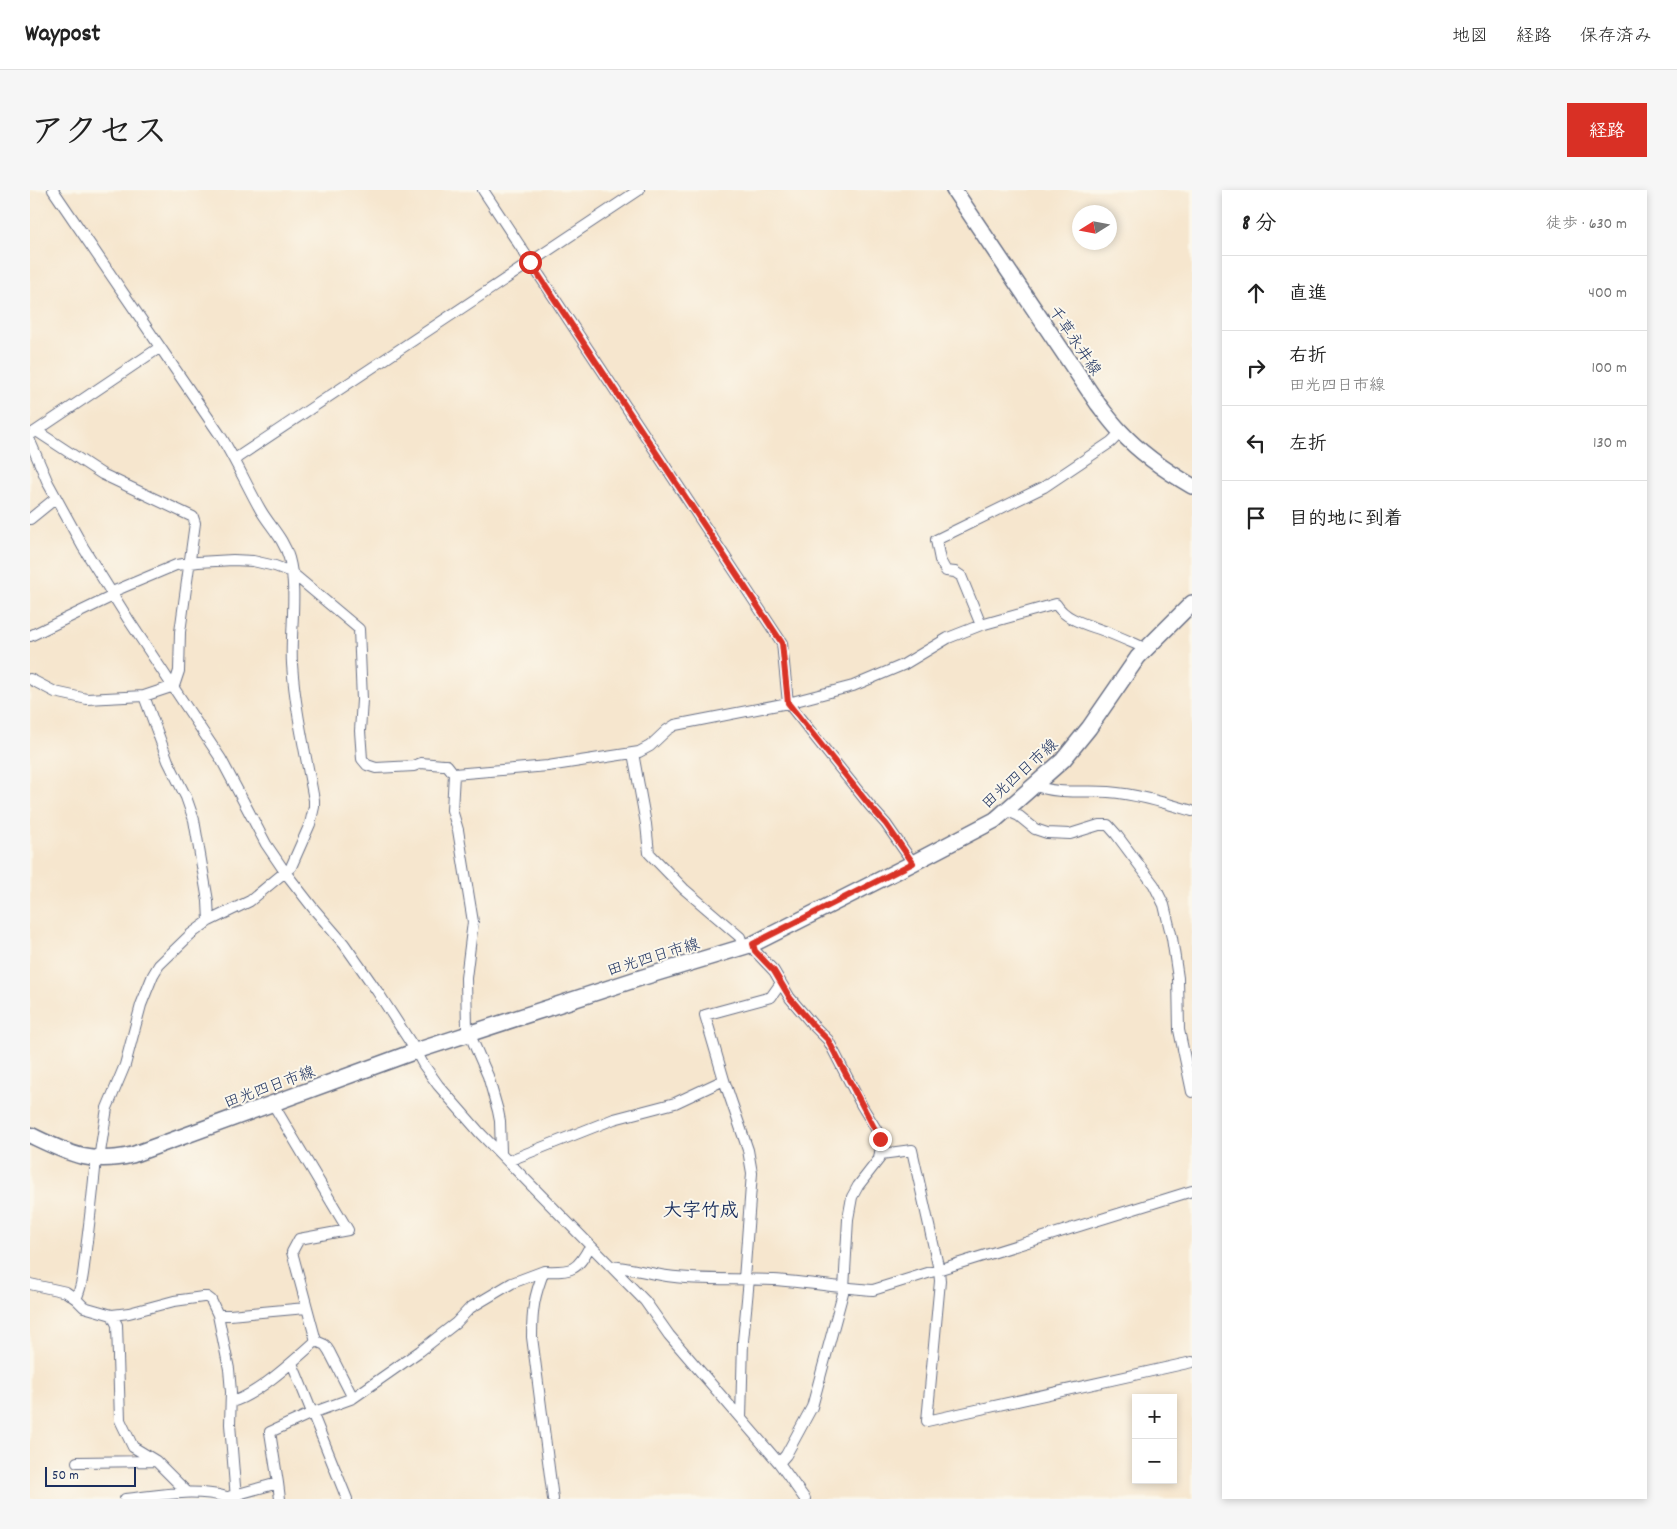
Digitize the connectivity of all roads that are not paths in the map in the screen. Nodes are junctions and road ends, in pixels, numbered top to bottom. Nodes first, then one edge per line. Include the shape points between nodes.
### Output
1 (53, 190) edge
2 (484, 190) edge
3 (639, 190) edge
4 (954, 190) edge
5 (530, 262) junction
6 (159, 348) junction
7 (1121, 432) junction
8 (34, 433) edge
9 (30, 441) edge
10 (235, 459) junction
11 (1192, 486) edge
12 (56, 498) junction
13 (30, 519) edge
14 (188, 564) junction
15 (291, 572) junction
16 (112, 594) junction
17 (1192, 603) edge
18 (981, 625) junction
19 (30, 636) edge
20 (1146, 649) junction
21 (30, 679) edge
22 (174, 686) junction
23 (144, 696) junction
24 (788, 703) junction
25 (633, 753) junction
26 (454, 774) junction
27 (1034, 784) junction
28 (1005, 810) junction
29 (1192, 811) edge
30 (913, 863) junction
31 (285, 872) junction
32 (209, 921) junction
33 (748, 945) junction
34 (781, 983) junction
35 (469, 1034) junction
36 (416, 1051) junction
37 (724, 1080) junction
38 (1192, 1092) edge
39 (273, 1104) junction
40 (30, 1135) edge
41 (881, 1154) junction
42 (505, 1157) junction
43 (97, 1159) junction
44 (1192, 1192) edge
45 (590, 1246) junction
46 (610, 1266) junction
47 (939, 1270) junction
48 (544, 1271) junction
49 (747, 1279) junction
50 (30, 1284) edge
51 (844, 1289) junction
52 (76, 1299) junction
53 (306, 1308) junction
54 (112, 1315) junction
55 (218, 1315) junction
56 (316, 1341) junction
57 (292, 1362) junction
58 (1192, 1362) edge
59 (354, 1398) junction
60 (231, 1402) junction
61 (312, 1413) junction
62 (742, 1418) junction
63 (156, 1461) junction
64 (76, 1462) dead end
65 (779, 1463) junction
66 (278, 1484) junction
67 (186, 1491) junction
68 (231, 1497) edge
69 (125, 1499) edge
70 (280, 1499) edge
71 (347, 1499) edge
72 (553, 1499) edge
73 (805, 1499) edge

1 - 6 street
2 - 5 street
3 - 5 street
4 - 7 main road, 千草永井線 via 1098,404
5 - 10 street
5 - 24 street via 782,643
6 - 8 street
6 - 10 street
7 - 11 main road, 千草永井線 via 1168,472
7 - 18 street via 1044,487 936,540 942,565 946,571 961,576
8 - 14 street via 102,474 193,517 195,523
9 - 12 street
10 - 15 street via 260,509 285,546
12 - 13 street
12 - 16 street
14 - 15 street via 253,561
14 - 16 street via 168,568
14 - 22 street via 179,671
15 - 26 street via 359,629 362,759 376,768 443,764
15 - 31 street via 294,682 314,807 295,862
16 - 19 street
16 - 22 street
17 - 20 main road, 田光四日市線
18 - 20 street via 1056,604 1060,611 1083,624
18 - 24 street via 948,638 903,665 853,686
20 - 27 main road, 田光四日市線 via 1063,760
21 - 23 street via 55,692 87,699
22 - 23 street
22 - 31 street via 226,768 266,844
23 - 32 street via 194,820
24 - 25 street via 675,726 650,746
24 - 30 street via 886,824
25 - 26 street via 548,766
25 - 33 street via 649,853 684,889
26 - 35 street via 452,810 472,922 466,978
27 - 28 main road, 田光四日市線
27 - 29 street via 1046,790 1109,792 1147,798
28 - 30 main road, 田光四日市線 via 996,820
28 - 38 street via 1047,833 1070,834 1108,825 1154,885 1164,905 1172,938 1178,978 1179,1030
30 - 33 main road, 田光四日市線
31 - 32 street via 250,901
31 - 36 street via 344,944
32 - 43 street via 159,965 149,983 130,1049 107,1108
33 - 34 street via 774,971
33 - 35 main road, 田光四日市線
34 - 37 street via 771,997 705,1015
34 - 41 street via 833,1048 876,1129
35 - 36 main road, 田光四日市線
35 - 42 street via 488,1076 498,1111
36 - 39 main road, 田光四日市線
36 - 42 street via 438,1085
37 - 42 street via 675,1103 614,1119
37 - 49 street via 751,1164
39 - 43 main road, 田光四日市線 via 132,1155
39 - 53 street via 348,1230 300,1239 292,1252
40 - 43 main road, 田光四日市線 via 70,1154
41 - 47 street via 912,1150
41 - 51 street via 852,1197
42 - 45 street
43 - 52 street via 82,1279
44 - 47 street
45 - 46 street
45 - 48 street via 582,1263 572,1269
46 - 49 street via 667,1276
46 - 62 street via 645,1301 669,1336
47 - 51 street via 873,1290
47 - 58 street via 927,1421
48 - 59 street via 512,1282 470,1308 427,1346
48 - 72 street via 532,1310 532,1337
49 - 51 street
49 - 62 street
50 - 52 street via 66,1292
51 - 65 street via 812,1407
52 - 54 street via 84,1307
53 - 55 street
53 - 56 street
54 - 55 street via 203,1297 211,1300
54 - 63 street via 117,1325 120,1420 134,1447
55 - 60 street via 229,1369
56 - 57 street
56 - 59 street via 329,1351
57 - 60 street via 240,1400
57 - 61 street
59 - 61 street
60 - 68 street
61 - 66 street via 270,1432
61 - 71 street
62 - 65 street
63 - 64 street
63 - 67 street
65 - 73 street
66 - 68 street
66 - 70 street
67 - 68 street
67 - 69 street

